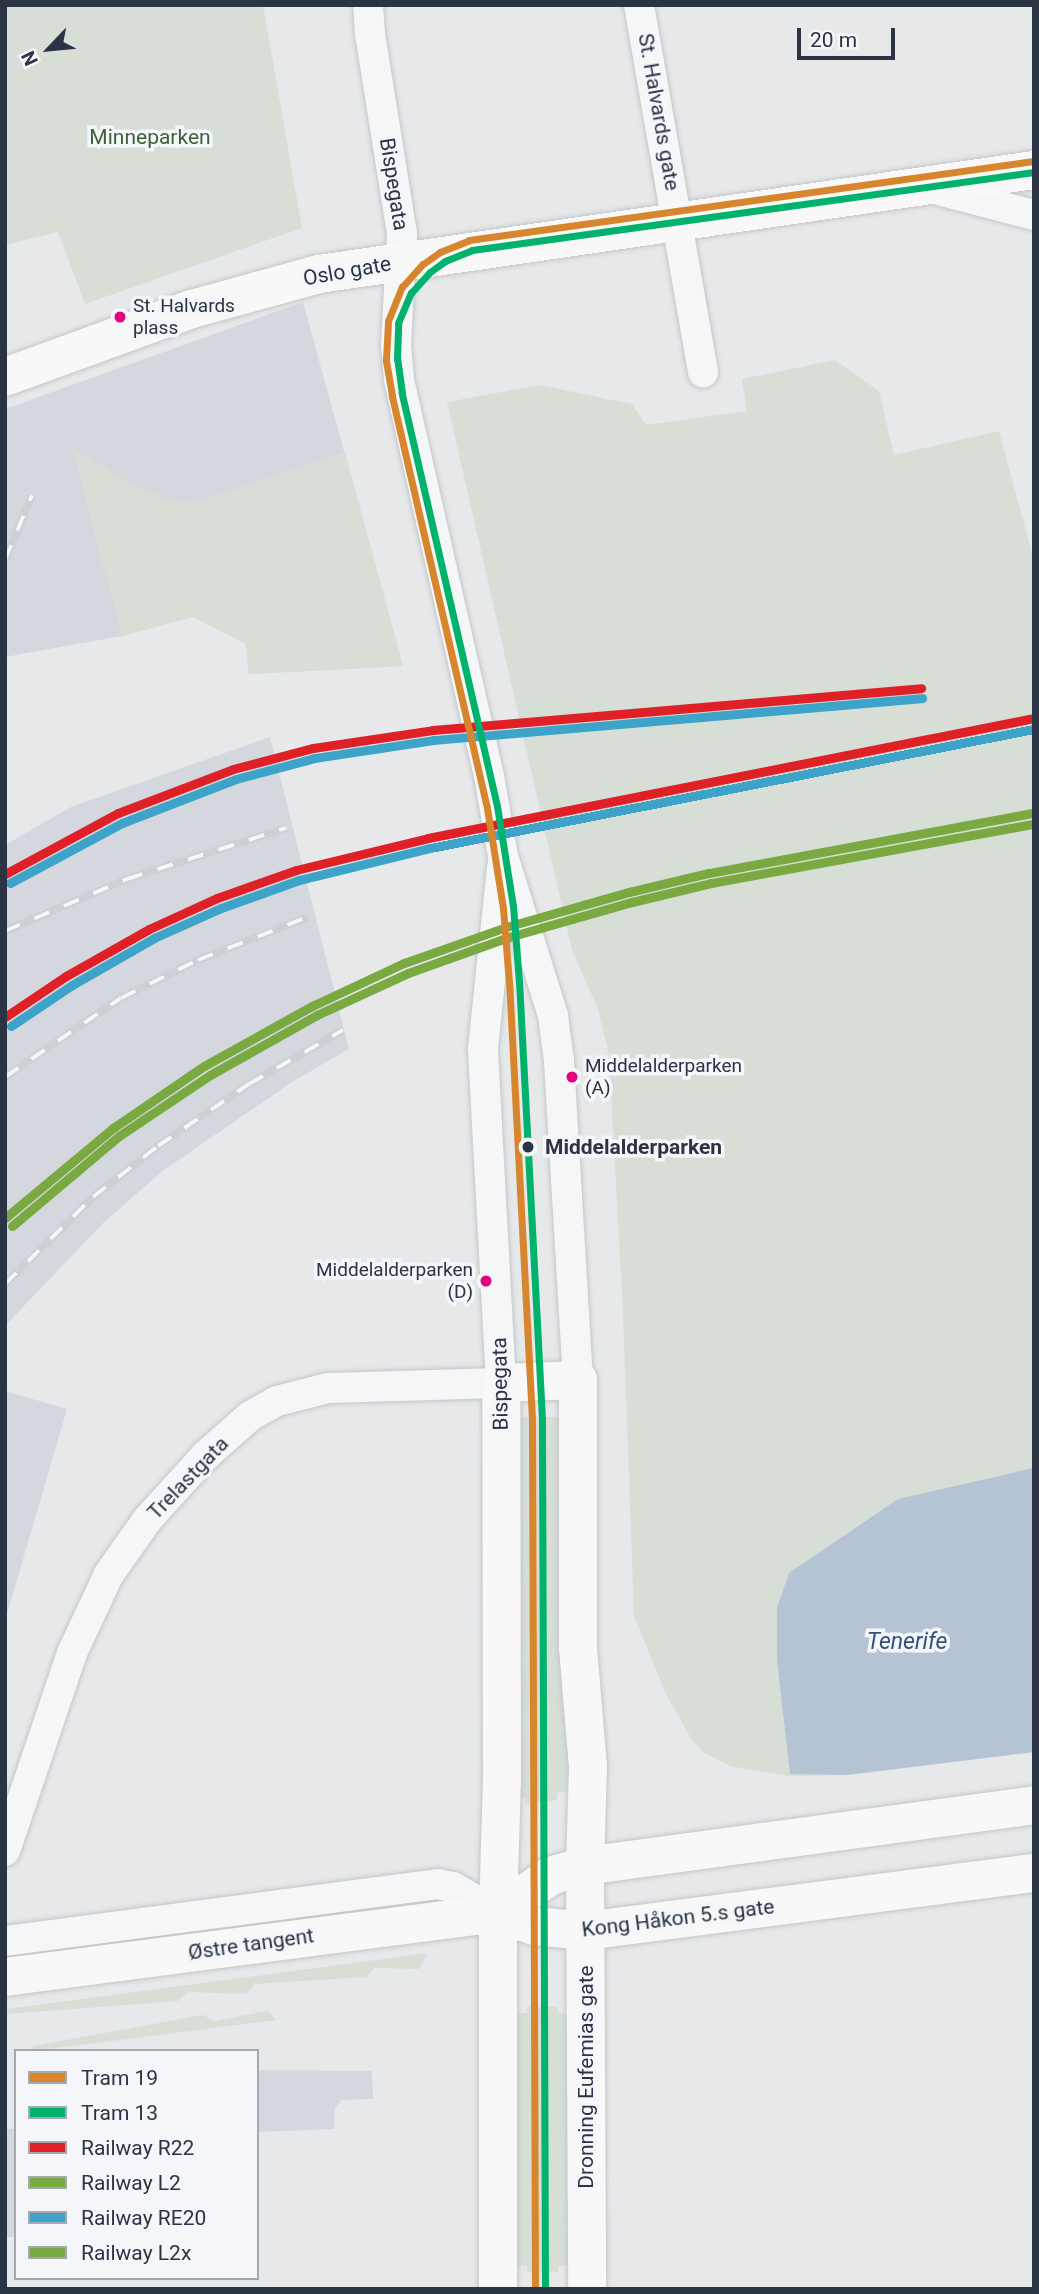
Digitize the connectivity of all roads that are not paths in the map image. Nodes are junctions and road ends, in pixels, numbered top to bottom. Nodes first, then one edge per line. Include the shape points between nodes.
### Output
1 (368, 5) edge
2 (639, 5) edge
3 (1034, 170) edge
4 (921, 185) junction
5 (1034, 215) edge
6 (676, 220) junction
7 (403, 260) junction
8 (703, 372) dead end
9 (5, 377) edge
10 (503, 856) junction
11 (578, 1380) junction
12 (501, 1383) junction
13 (1034, 1805) edge
14 (5, 1852) edge
15 (585, 1866) junction
16 (1034, 1872) edge
17 (498, 1913) junction
18 (586, 1931) junction
19 (5, 1941) edge
20 (16, 1975) edge
21 (498, 2289) edge
22 (587, 2289) edge

1 - 7 street, Bispegata
2 - 6 street, St. Halvards gate
3 - 4 main road, Oslo gate
4 - 5 street
4 - 6 main road, Oslo gate
6 - 7 main road, Oslo gate
6 - 8 street, St. Halvards gate
7 - 9 main road, Oslo gate via 253,290
7 - 10 street, Bispegata via 396,345 399,380
10 - 11 street, Bispegata via 555,1028
10 - 12 street, Bispegata via 483,1048
11 - 12 main road, Trelastgata
11 - 15 main road, Bispegata via 578,1648 588,1766
12 - 14 street, Trelastgata via 315,1391 277,1401 250,1416 205,1456 147,1520 109,1574 72,1653
12 - 17 main road, Bispegata
13 - 15 main road
15 - 17 main road via 550,1876
15 - 18 main road, Dronning Eufemias gate
16 - 18 main road, Kong Håkon 5.s gate
17 - 18 main road, Kong Håkon 5.s gate via 534,1926
17 - 19 street via 461,1891 437,1884
17 - 20 main road, Østre tangent
17 - 21 main road
18 - 22 main road, Dronning Eufemias gate

